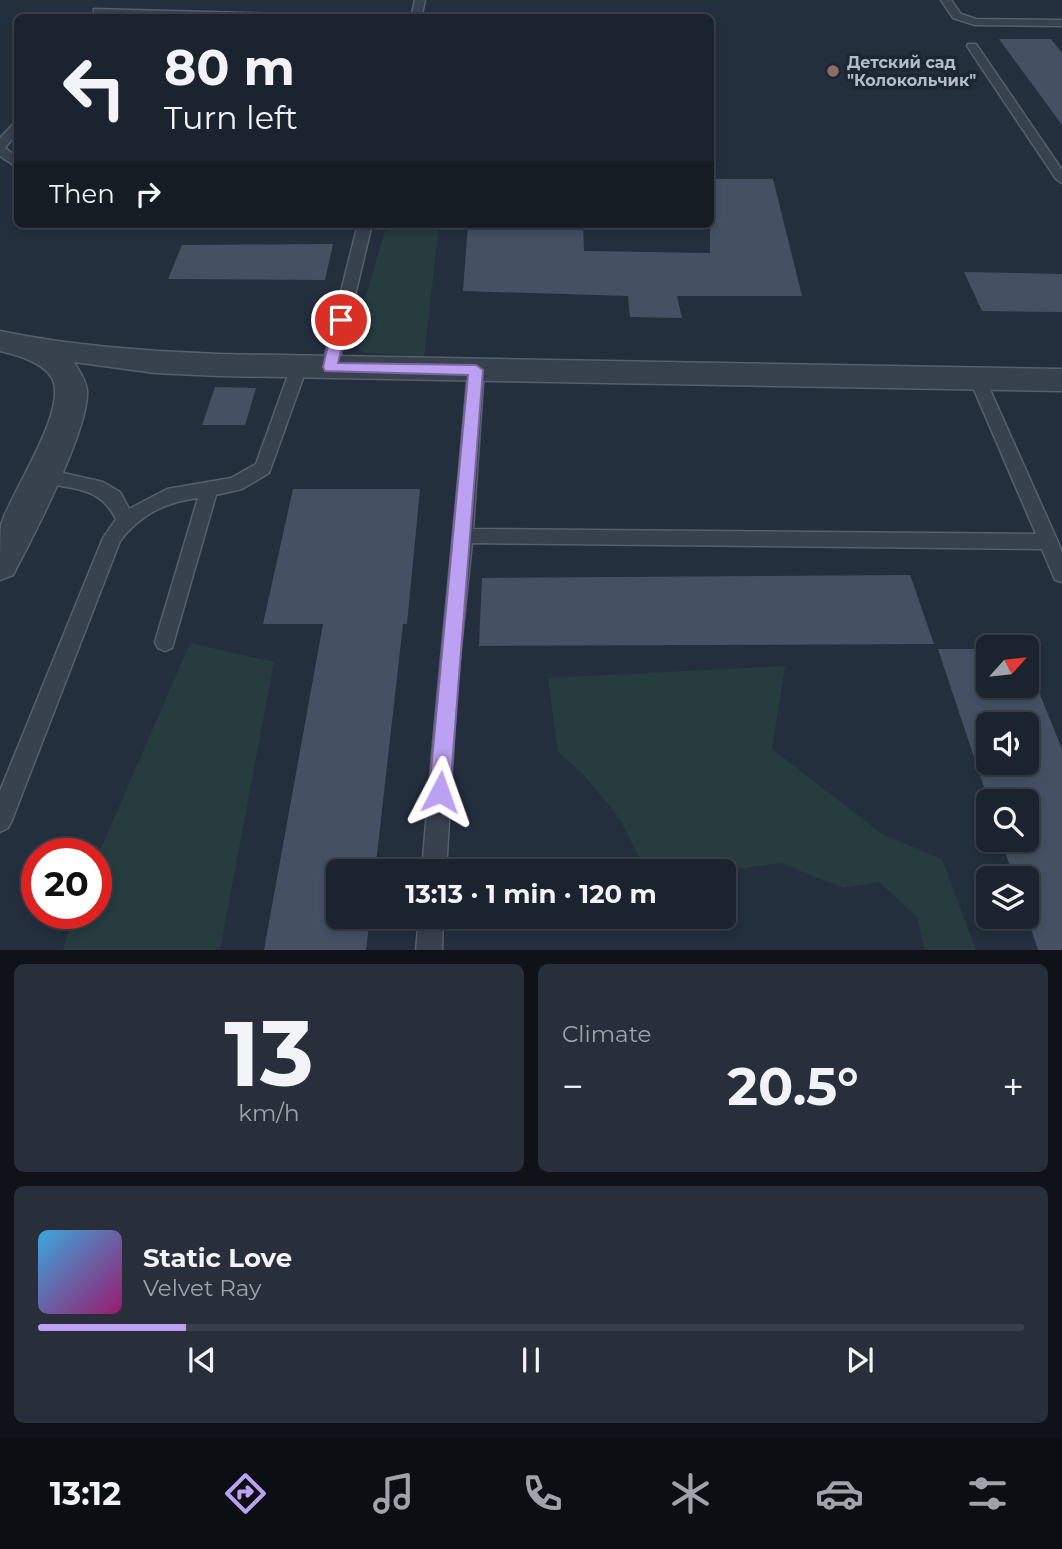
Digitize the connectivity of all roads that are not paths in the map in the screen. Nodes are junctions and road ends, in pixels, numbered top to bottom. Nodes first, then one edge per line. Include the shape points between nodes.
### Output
1 (104, 0) edge
2 (946, 0) edge
3 (95, 14) edge
4 (1060, 25) edge
5 (972, 46) dead end
6 (14, 128) edge
7 (0, 148) edge
8 (14, 160) edge
9 (1062, 179) edge
10 (364, 228) edge
11 (13, 344) edge
12 (299, 367) junction
13 (330, 367) junction
14 (476, 370) junction
15 (977, 378) junction
16 (1062, 380) edge
17 (41, 475) junction
18 (209, 491) junction
19 (126, 520) junction
20 (463, 536) junction
21 (1049, 542) junction
22 (0, 564) edge
23 (1062, 574) edge
24 (165, 642) dead end
25 (0, 820) edge
26 (436, 859) edge
27 (430, 929) edge
28 (429, 950) edge

1 - 3 lane
2 - 4 lane via 957,16 975,22
5 - 9 lane
6 - 7 lane
7 - 8 lane
10 - 13 lane
11 - 12 street via 155,362
11 - 17 street via 57,363 71,388 65,423
12 - 13 street
12 - 18 lane via 263,468 236,484
13 - 14 street
14 - 15 street
14 - 20 lane
15 - 16 street
15 - 21 lane
17 - 19 lane via 97,487 114,497
17 - 22 street
18 - 19 lane via 173,494
18 - 24 lane
19 - 25 lane via 112,538
20 - 21 lane
20 - 26 lane
21 - 23 lane
27 - 28 lane

